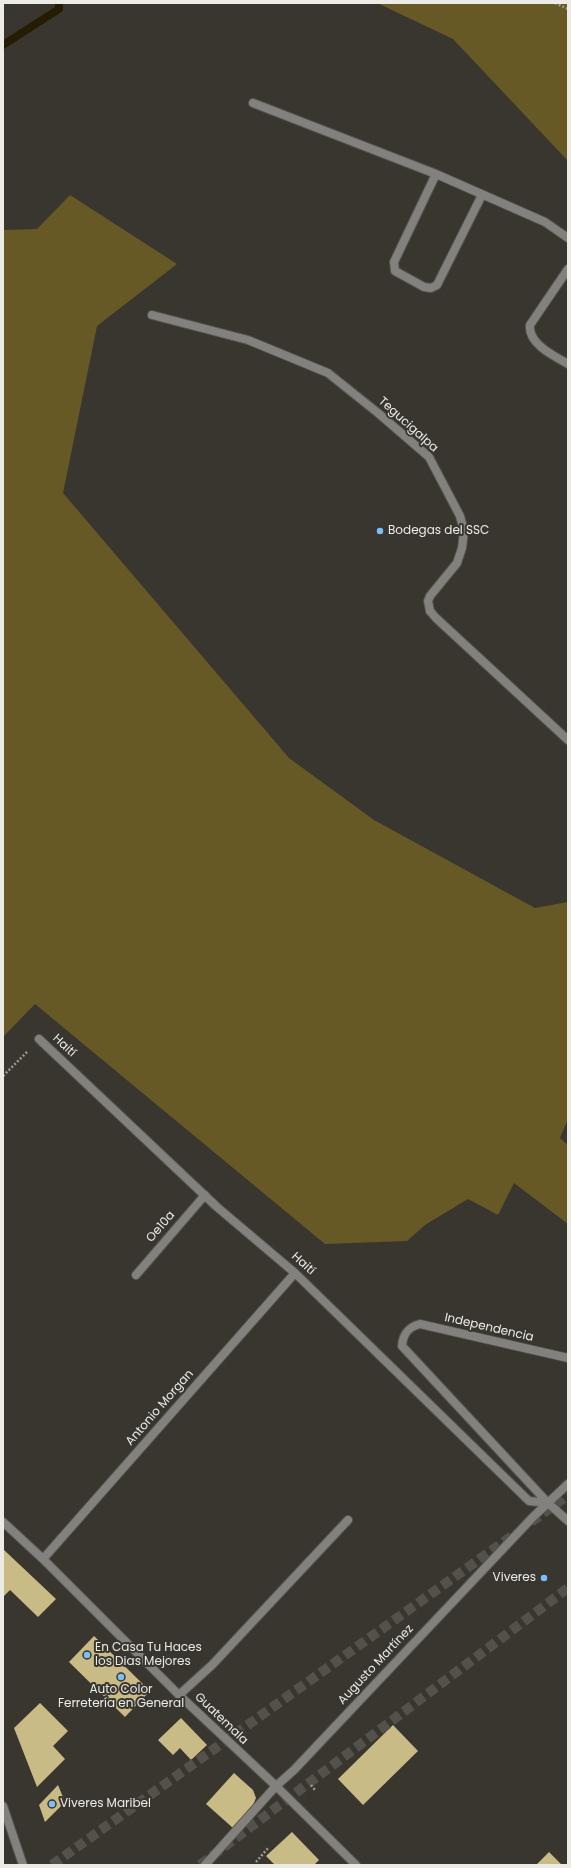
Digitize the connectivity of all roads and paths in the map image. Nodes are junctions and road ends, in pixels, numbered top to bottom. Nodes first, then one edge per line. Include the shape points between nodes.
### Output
1 (555, 3) edge
2 (568, 9) edge
3 (252, 103) dead end
4 (436, 174) junction
5 (482, 195) junction
6 (568, 238) edge
7 (568, 269) edge
8 (152, 316) dead end
9 (568, 364) edge
10 (568, 740) edge
11 (39, 1039) joint
12 (3, 1076) edge
13 (205, 1196) junction
14 (295, 1273) junction
15 (136, 1275) dead end
16 (568, 1358) edge
17 (568, 1484) edge
18 (548, 1503) junction
19 (348, 1520) dead end
20 (568, 1521) edge
21 (3, 1522) edge
22 (43, 1559) junction
23 (179, 1695) junction
24 (311, 1785) dead end
25 (276, 1786) junction
26 (315, 1790) dead end
27 (3, 1806) edge
28 (269, 1847) dead end
29 (256, 1862) dead end
30 (23, 1865) edge
31 (205, 1865) edge
32 (356, 1865) edge

1 - 2 path
3 - 4 street
4 - 5 street
4 - 5 street via 394,262 395,271 424,288 437,285
5 - 6 street via 545,222
7 - 9 street via 530,325 530,332 550,353
8 - 10 street, Tegucigalpa via 248,340 328,373 429,457 460,516 464,531 457,563 430,596 430,611
11 - 12 path
11 - 13 street, Haití
13 - 14 street, Haití
13 - 15 street, Oe10a
14 - 18 street, Haití via 529,1500
14 - 22 street, Antonio Morgan
16 - 18 street, Independencia via 420,1324 412,1326 403,1338 402,1346
17 - 18 street, Augusto Martínez
18 - 20 street
18 - 25 street, Augusto Martínez
19 - 23 street via 212,1665
21 - 22 street, Guatemala
22 - 23 street, Guatemala
23 - 25 street, Guatemala
24 - 26 path
25 - 31 street, Augusto Martínez
25 - 32 street, Guatemala
27 - 30 street
28 - 29 path

